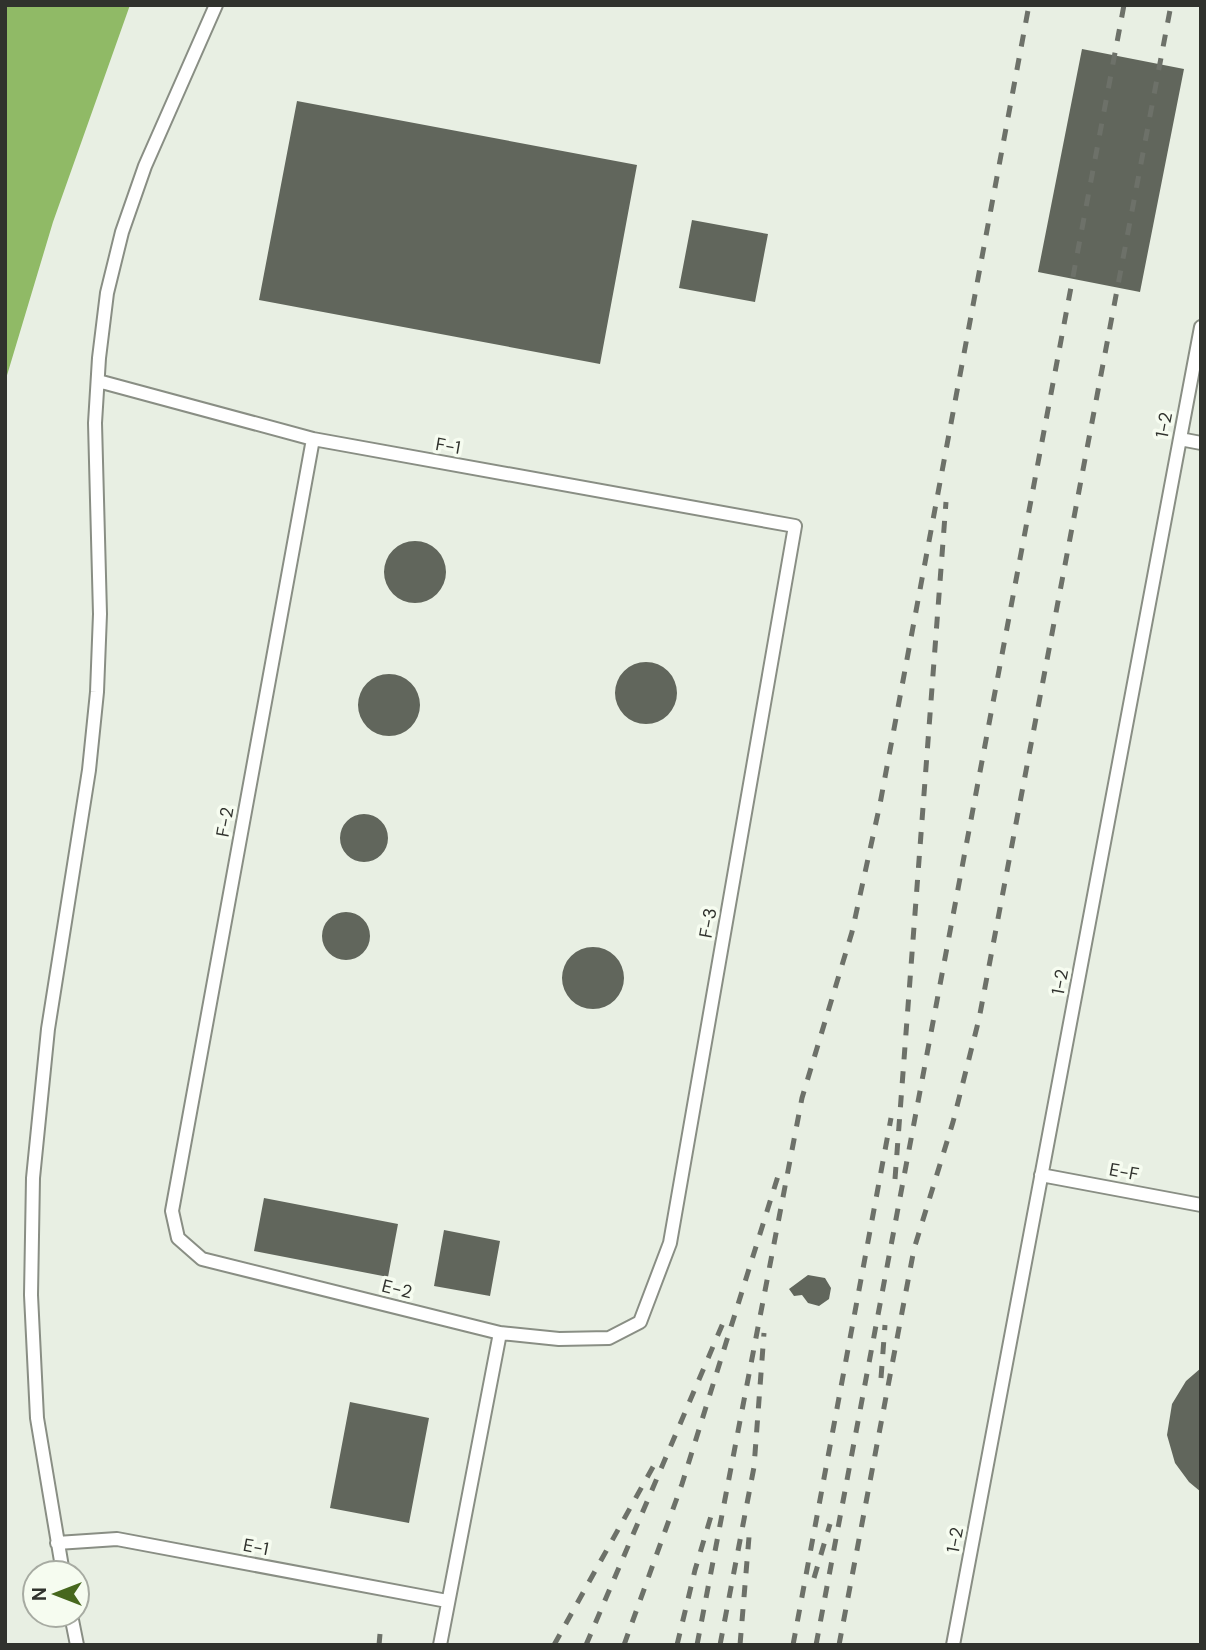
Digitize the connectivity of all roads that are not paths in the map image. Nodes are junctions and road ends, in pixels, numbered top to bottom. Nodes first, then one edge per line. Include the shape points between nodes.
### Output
1 (216, 5) edge
2 (1201, 327) edge
3 (98, 382) junction
4 (313, 439) junction
5 (1180, 439) junction
6 (1201, 443) edge
7 (795, 526) joint
8 (1041, 1175) junction
9 (1201, 1205) edge
10 (172, 1211) joint
11 (640, 1322) joint
12 (500, 1333) junction
13 (57, 1543) junction
14 (60, 1559) edge
15 (447, 1601) junction
16 (440, 1645) edge
17 (953, 1645) edge

1 - 3 lane via 145,166 122,232 107,293
2 - 5 lane, 1-2
3 - 4 lane, F-1
3 - 13 lane via 97,692 48,1029 33,1178 37,1418
4 - 7 lane, F-1
4 - 10 lane, F-2
5 - 6 lane
5 - 8 lane, 1-2
7 - 11 lane, F-3 via 670,1243
8 - 9 lane, E-F
8 - 17 lane, 1-2
10 - 12 lane, E-2 via 178,1238 202,1259
11 - 12 lane, E-2 via 609,1338
12 - 15 lane
13 - 14 lane
13 - 15 lane, E-1 via 117,1539
15 - 16 lane

